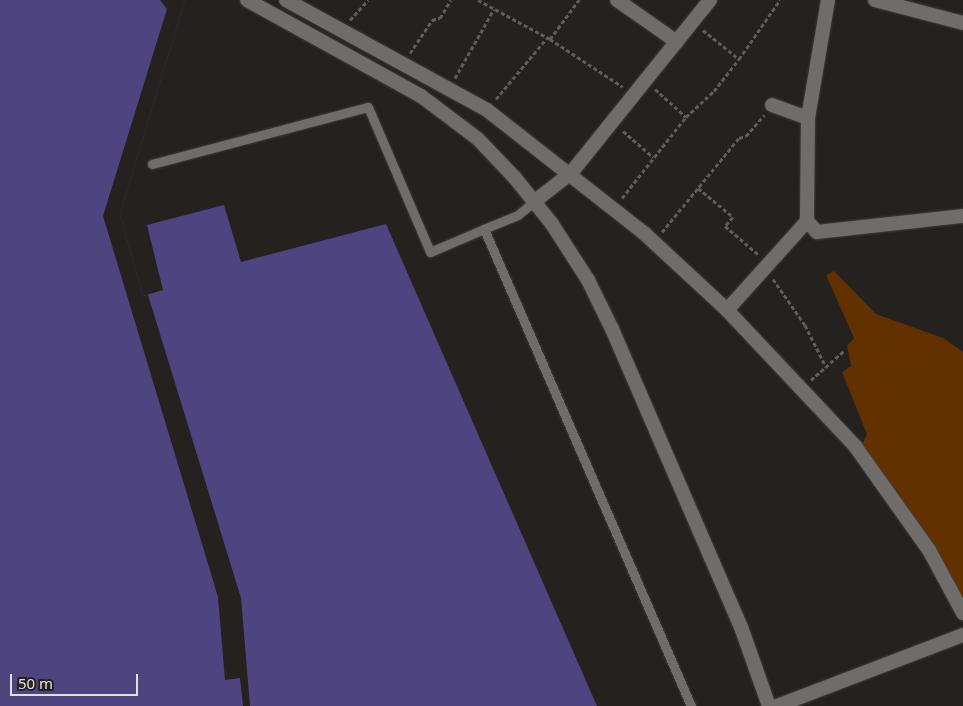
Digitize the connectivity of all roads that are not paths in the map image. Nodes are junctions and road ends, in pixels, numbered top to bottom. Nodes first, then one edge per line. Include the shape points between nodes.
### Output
1 (247, 0) edge
2 (286, 0) edge
3 (617, 0) edge
4 (710, 0) edge
5 (828, 0) edge
6 (875, 0) edge
7 (963, 23) edge
8 (677, 42) junction
9 (772, 105) road end
10 (808, 118) junction
11 (152, 164) dead end
12 (571, 173) junction
13 (535, 201) junction
14 (963, 216) edge
15 (807, 221) junction
16 (484, 229) junction
17 (727, 310) junction
18 (963, 613) edge
19 (963, 636) edge
20 (691, 706) edge
21 (769, 706) edge
22 (777, 706) edge

1 - 13 street via 421,96 478,139
2 - 12 street via 487,110
3 - 8 street
4 - 8 street
5 - 10 street
6 - 7 street
8 - 12 street
9 - 10 street
10 - 15 street
11 - 16 lane via 368,107 430,252
12 - 13 street
12 - 17 street via 654,242
13 - 16 lane via 518,215
13 - 21 street via 588,280 608,321 740,627
14 - 15 street via 816,232
15 - 17 street
16 - 20 lane
17 - 18 street via 879,477 929,550
19 - 22 street

